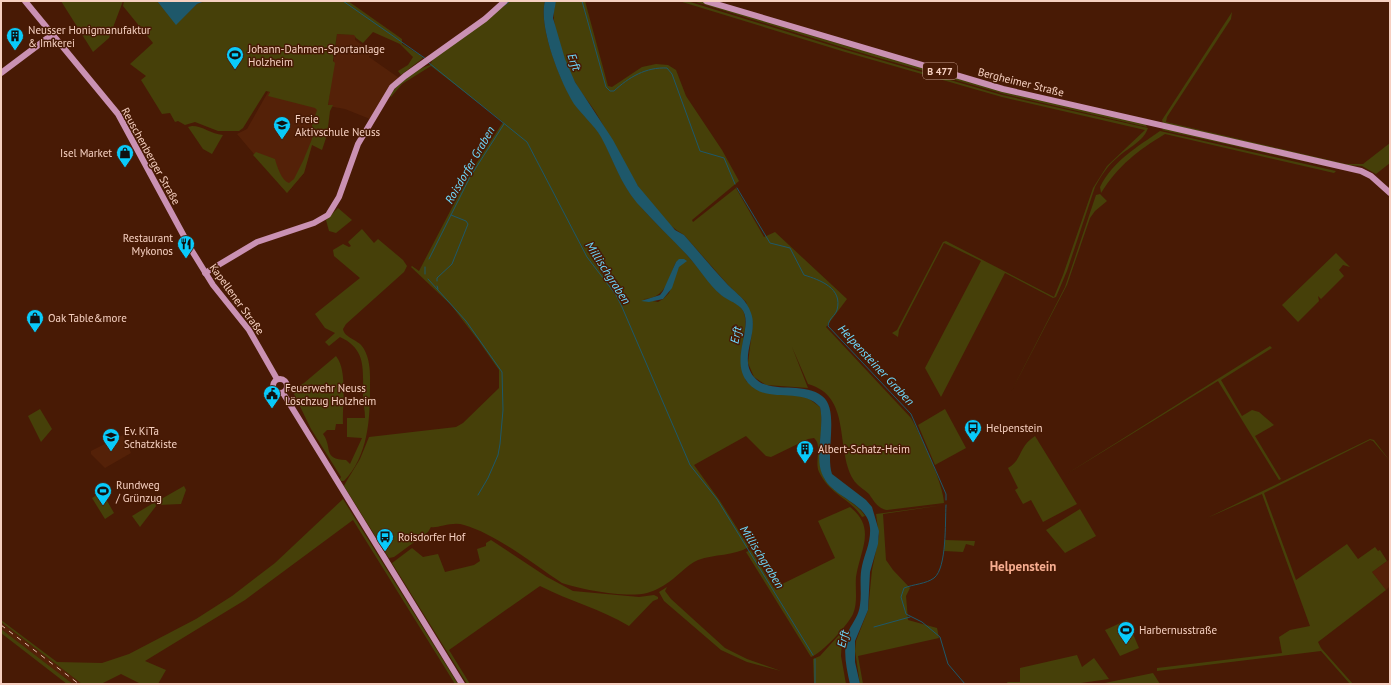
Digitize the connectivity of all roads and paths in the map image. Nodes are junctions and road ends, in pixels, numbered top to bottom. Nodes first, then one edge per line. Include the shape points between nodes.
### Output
1 (25, 1) edge
2 (505, 1) edge
3 (706, 1) edge
4 (53, 34) junction
5 (1, 73) edge
6 (1388, 192) edge
7 (192, 251) joint
8 (205, 273) junction
9 (278, 379) junction
10 (284, 392) junction
11 (462, 684) edge

1 - 4 main road, Reuschenberger Straße
2 - 8 main road via 395,84 358,144 339,197 328,215 311,224 257,242
3 - 6 main road, Bergheimer Straße / B 477 via 1003,89 1340,166 1368,174
4 - 5 main road
4 - 7 main road, Reuschenberger Straße via 118,114
7 - 8 main road, Kapellener Straße
8 - 9 main road, Kapellener Straße via 249,330
9 - 10 main road via 287,382 288,387
9 - 10 main road via 274,382 274,389 277,393
10 - 11 main road

